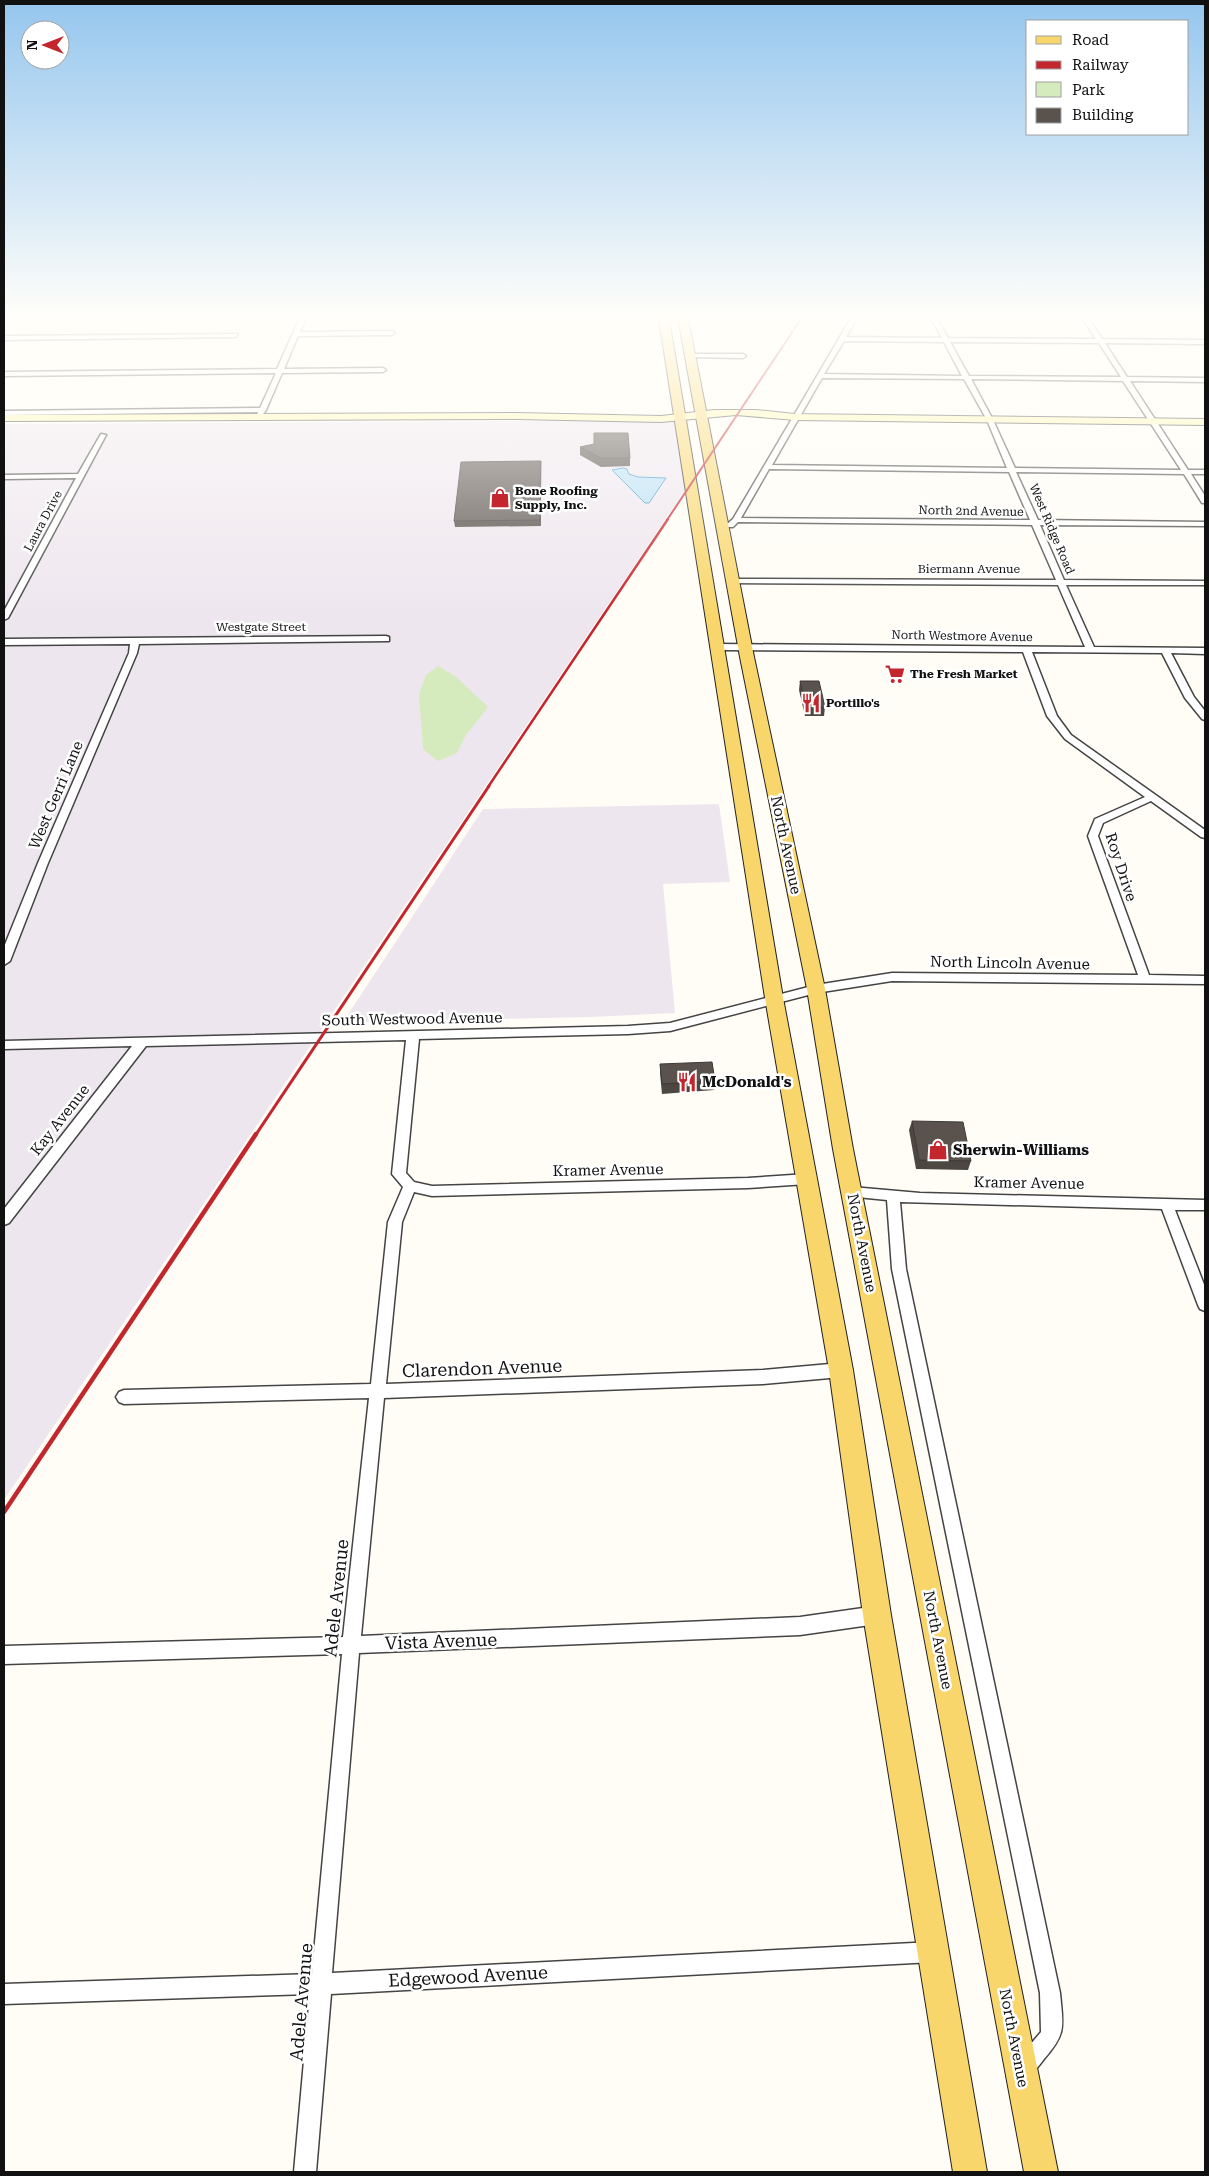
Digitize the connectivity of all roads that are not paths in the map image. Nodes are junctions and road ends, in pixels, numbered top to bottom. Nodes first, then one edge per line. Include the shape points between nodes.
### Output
1 (226, 415) edge
2 (331, 415) edge
3 (797, 415) edge
4 (987, 415) edge
5 (1148, 415) edge
6 (678, 416) junction
7 (702, 416) junction
8 (4, 418) edge
9 (795, 418) junction
10 (990, 420) junction
11 (1153, 422) junction
12 (1205, 422) edge
13 (103, 435) dead end
14 (766, 467) junction
15 (1013, 470) junction
16 (1186, 472) junction
17 (1205, 472) edge
18 (80, 476) junction
19 (4, 477) edge
20 (1205, 501) edge
21 (736, 520) junction
22 (1036, 523) junction
23 (1205, 524) edge
24 (725, 531) junction
25 (733, 581) junction
26 (1061, 582) junction
27 (1205, 584) edge
28 (4, 618) edge
29 (135, 640) junction
30 (386, 640) dead end
31 (4, 642) edge
32 (718, 647) junction
33 (746, 647) junction
34 (1026, 649) junction
35 (1090, 650) junction
36 (1165, 651) junction
37 (1205, 651) edge
38 (1205, 717) edge
39 (1152, 797) junction
40 (1205, 835) edge
41 (4, 961) edge
42 (1145, 979) junction
43 (1205, 980) edge
44 (816, 989) junction
45 (774, 998) junction
46 (413, 1035) junction
47 (142, 1042) junction
48 (4, 1046) edge
49 (807, 1179) junction
50 (410, 1186) junction
51 (852, 1192) junction
52 (893, 1196) junction
53 (1166, 1203) junction
54 (1205, 1205) edge
55 (4, 1219) edge
56 (1205, 1305) edge
57 (841, 1370) junction
58 (378, 1391) junction
59 (124, 1397) dead end
60 (876, 1615) junction
61 (351, 1644) junction
62 (4, 1655) edge
63 (933, 1952) junction
64 (323, 1984) junction
65 (4, 1994) edge
66 (1021, 2071) junction
67 (305, 2172) edge
68 (970, 2172) edge
69 (1041, 2172) edge

1 - 8 street
2 - 6 street via 629,419
3 - 9 street
4 - 10 street, West Ridge Road
5 - 11 street
6 - 7 street
6 - 32 main road
7 - 9 street via 715,421
7 - 24 main road, North Avenue
9 - 10 street
9 - 14 street
10 - 11 street
10 - 15 street, West Ridge Road
11 - 12 street
11 - 16 street
13 - 18 street, Laura Drive
14 - 15 street
14 - 21 street
15 - 16 street
15 - 22 street, West Ridge Road
16 - 17 street
16 - 20 street
18 - 19 street
18 - 28 street, Laura Drive
21 - 22 street, North 2nd Avenue
21 - 24 street
22 - 23 street, North 2nd Avenue
22 - 26 street, West Ridge Road
24 - 25 main road, North Avenue
25 - 26 street, Biermann Avenue
25 - 33 main road, North Avenue
26 - 27 street, Biermann Avenue
26 - 35 street, West Ridge Road
29 - 30 street, Westgate Street
29 - 31 street, Westgate Street
29 - 41 street, West Gerri Lane via 133,653
32 - 33 street, North Westmore Avenue
32 - 45 main road
33 - 34 street, North Westmore Avenue
33 - 44 main road, North Avenue
34 - 35 street, North Westmore Avenue
34 - 39 street via 1058,727
35 - 36 street, North Westmore Avenue
36 - 37 street, North Westmore Avenue
36 - 38 street via 1190,698
39 - 40 street
39 - 42 street, Roy Drive via 1099,820 1093,836
42 - 43 street, North Lincoln Avenue
42 - 44 street, North Lincoln Avenue via 908,976
44 - 45 street, South Westwood Avenue
44 - 51 main road, North Avenue
45 - 46 street, South Westwood Avenue via 670,1027
45 - 49 main road
46 - 47 street, South Westwood Avenue
46 - 50 street via 398,1174
47 - 48 street, South Westwood Avenue
47 - 55 street, Kay Avenue
49 - 50 street, Kramer Avenue via 432,1191
49 - 57 main road
50 - 58 street, Adele Avenue via 395,1222
51 - 52 street, Kramer Avenue
51 - 66 main road, North Avenue
52 - 53 street, Kramer Avenue
52 - 66 street via 899,1269 1050,1993 1051,2036
53 - 54 street, Kramer Avenue
53 - 56 street
57 - 58 street, Clarendon Avenue via 763,1377
57 - 60 main road
58 - 59 street, Clarendon Avenue
58 - 61 street, Adele Avenue
60 - 61 street, Vista Avenue via 800,1626
60 - 63 main road
61 - 62 street, Vista Avenue
61 - 64 street, Adele Avenue
63 - 64 street, Edgewood Avenue
63 - 68 main road
64 - 65 street, Edgewood Avenue
64 - 67 street, Adele Avenue
66 - 69 main road, North Avenue

